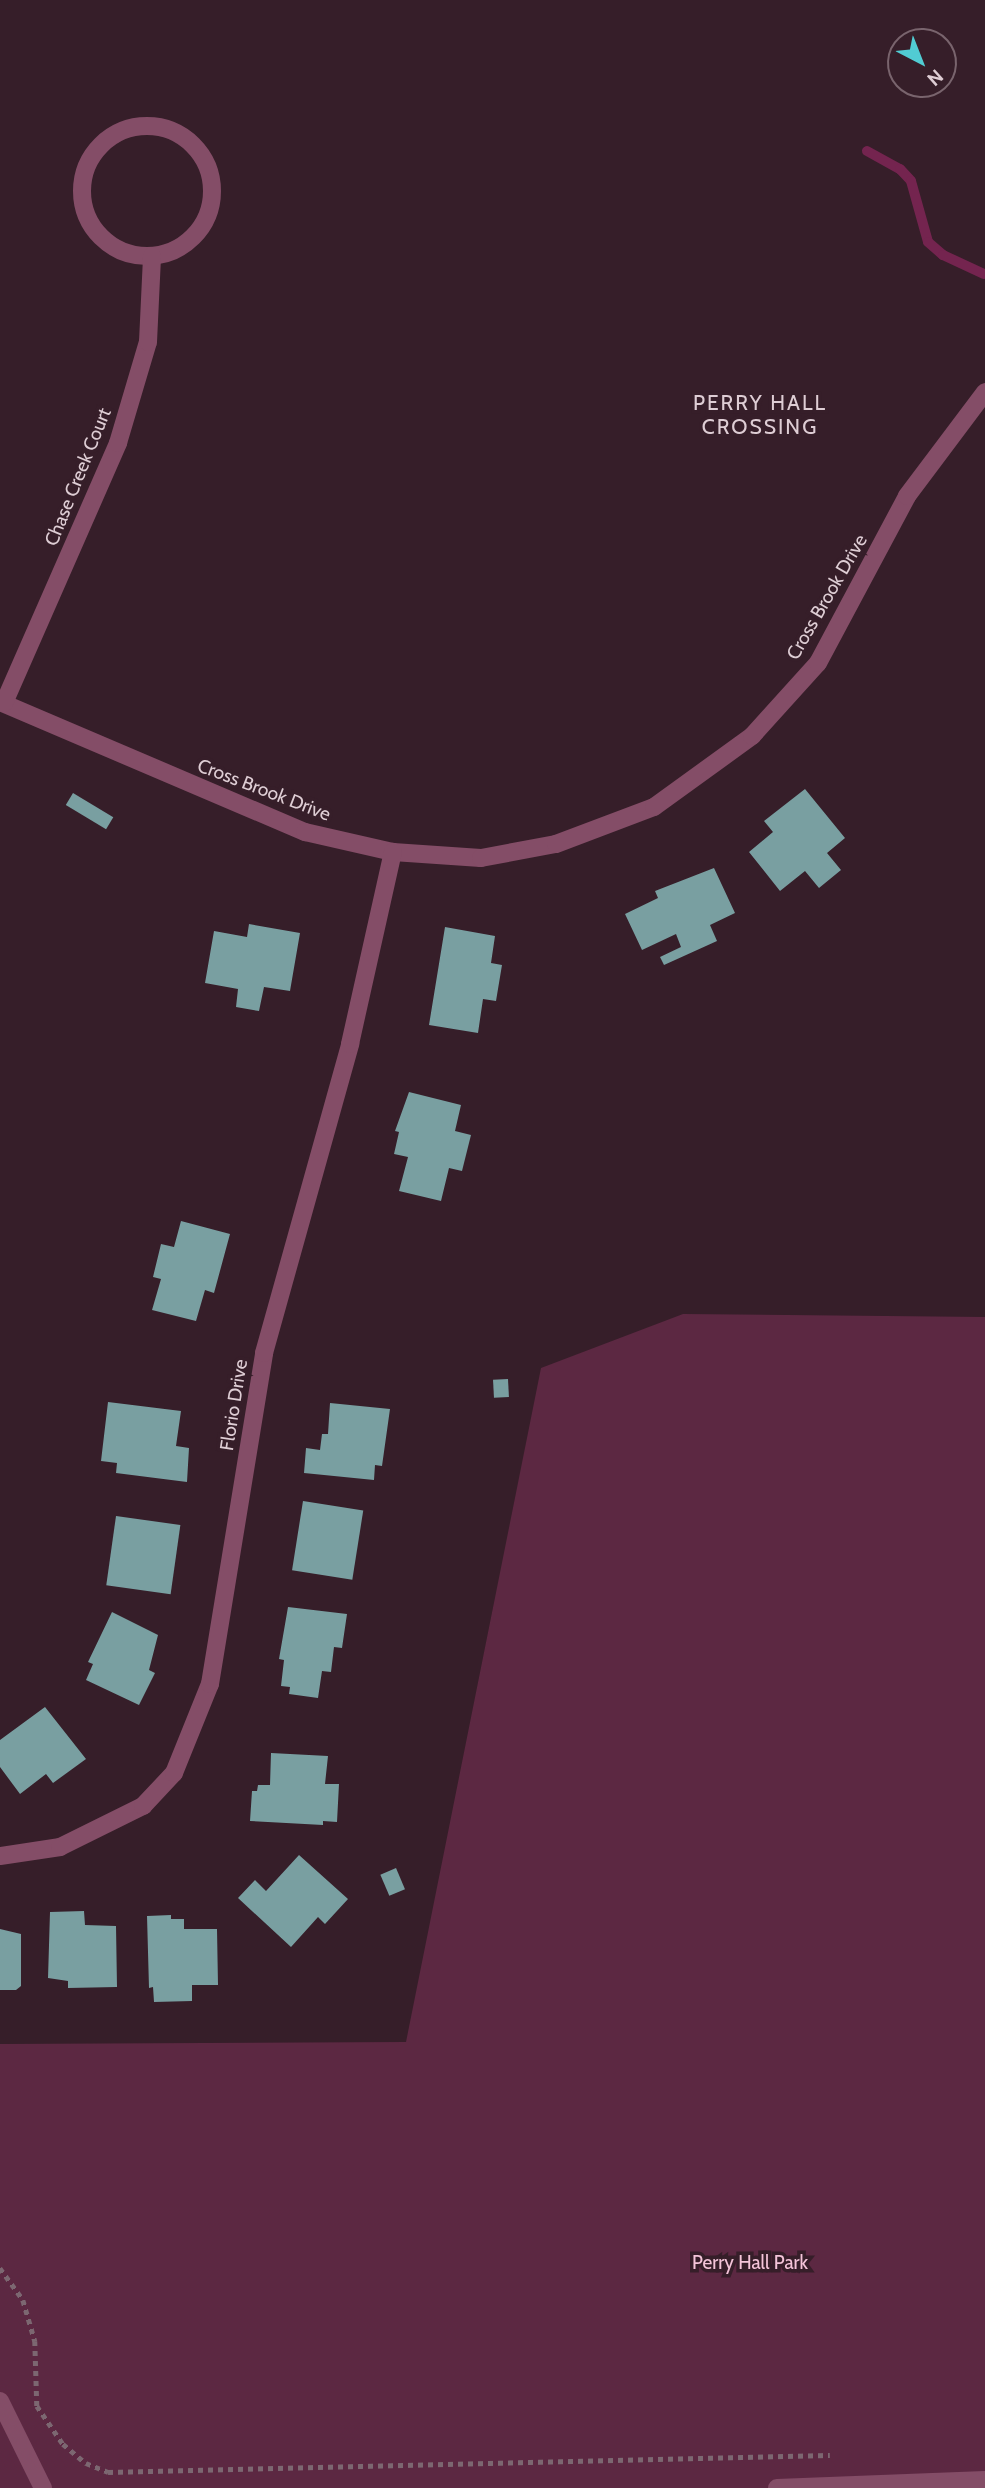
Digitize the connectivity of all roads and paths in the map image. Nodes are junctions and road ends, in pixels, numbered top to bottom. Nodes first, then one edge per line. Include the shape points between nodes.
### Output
1 (152, 256) junction
2 (985, 392) edge
3 (2, 702) edge
4 (393, 852) junction
5 (0, 1856) edge
6 (0, 2268) edge
7 (0, 2401) edge
8 (832, 2455) dead end
9 (985, 2480) edge
10 (43, 2488) edge
11 (777, 2488) edge

1 - 1 street via 174,251 197,233 208,214 213,190 208,168 186,138 170,130 139,126 117,133 90,159 82,185 84,208 103,239 124,253
1 - 3 street, Chase Creek Court via 148,342 118,443
2 - 4 street, Cross Brook Drive via 907,496 818,663 752,736 653,807 556,844 481,858
3 - 4 street, Cross Brook Drive via 305,832
4 - 5 street, Florio Drive via 351,1044 264,1353 210,1684 174,1773 143,1806 60,1847
6 - 8 path via 23,2301 35,2341 37,2406 63,2444 86,2463 108,2472
7 - 10 street
9 - 11 street

